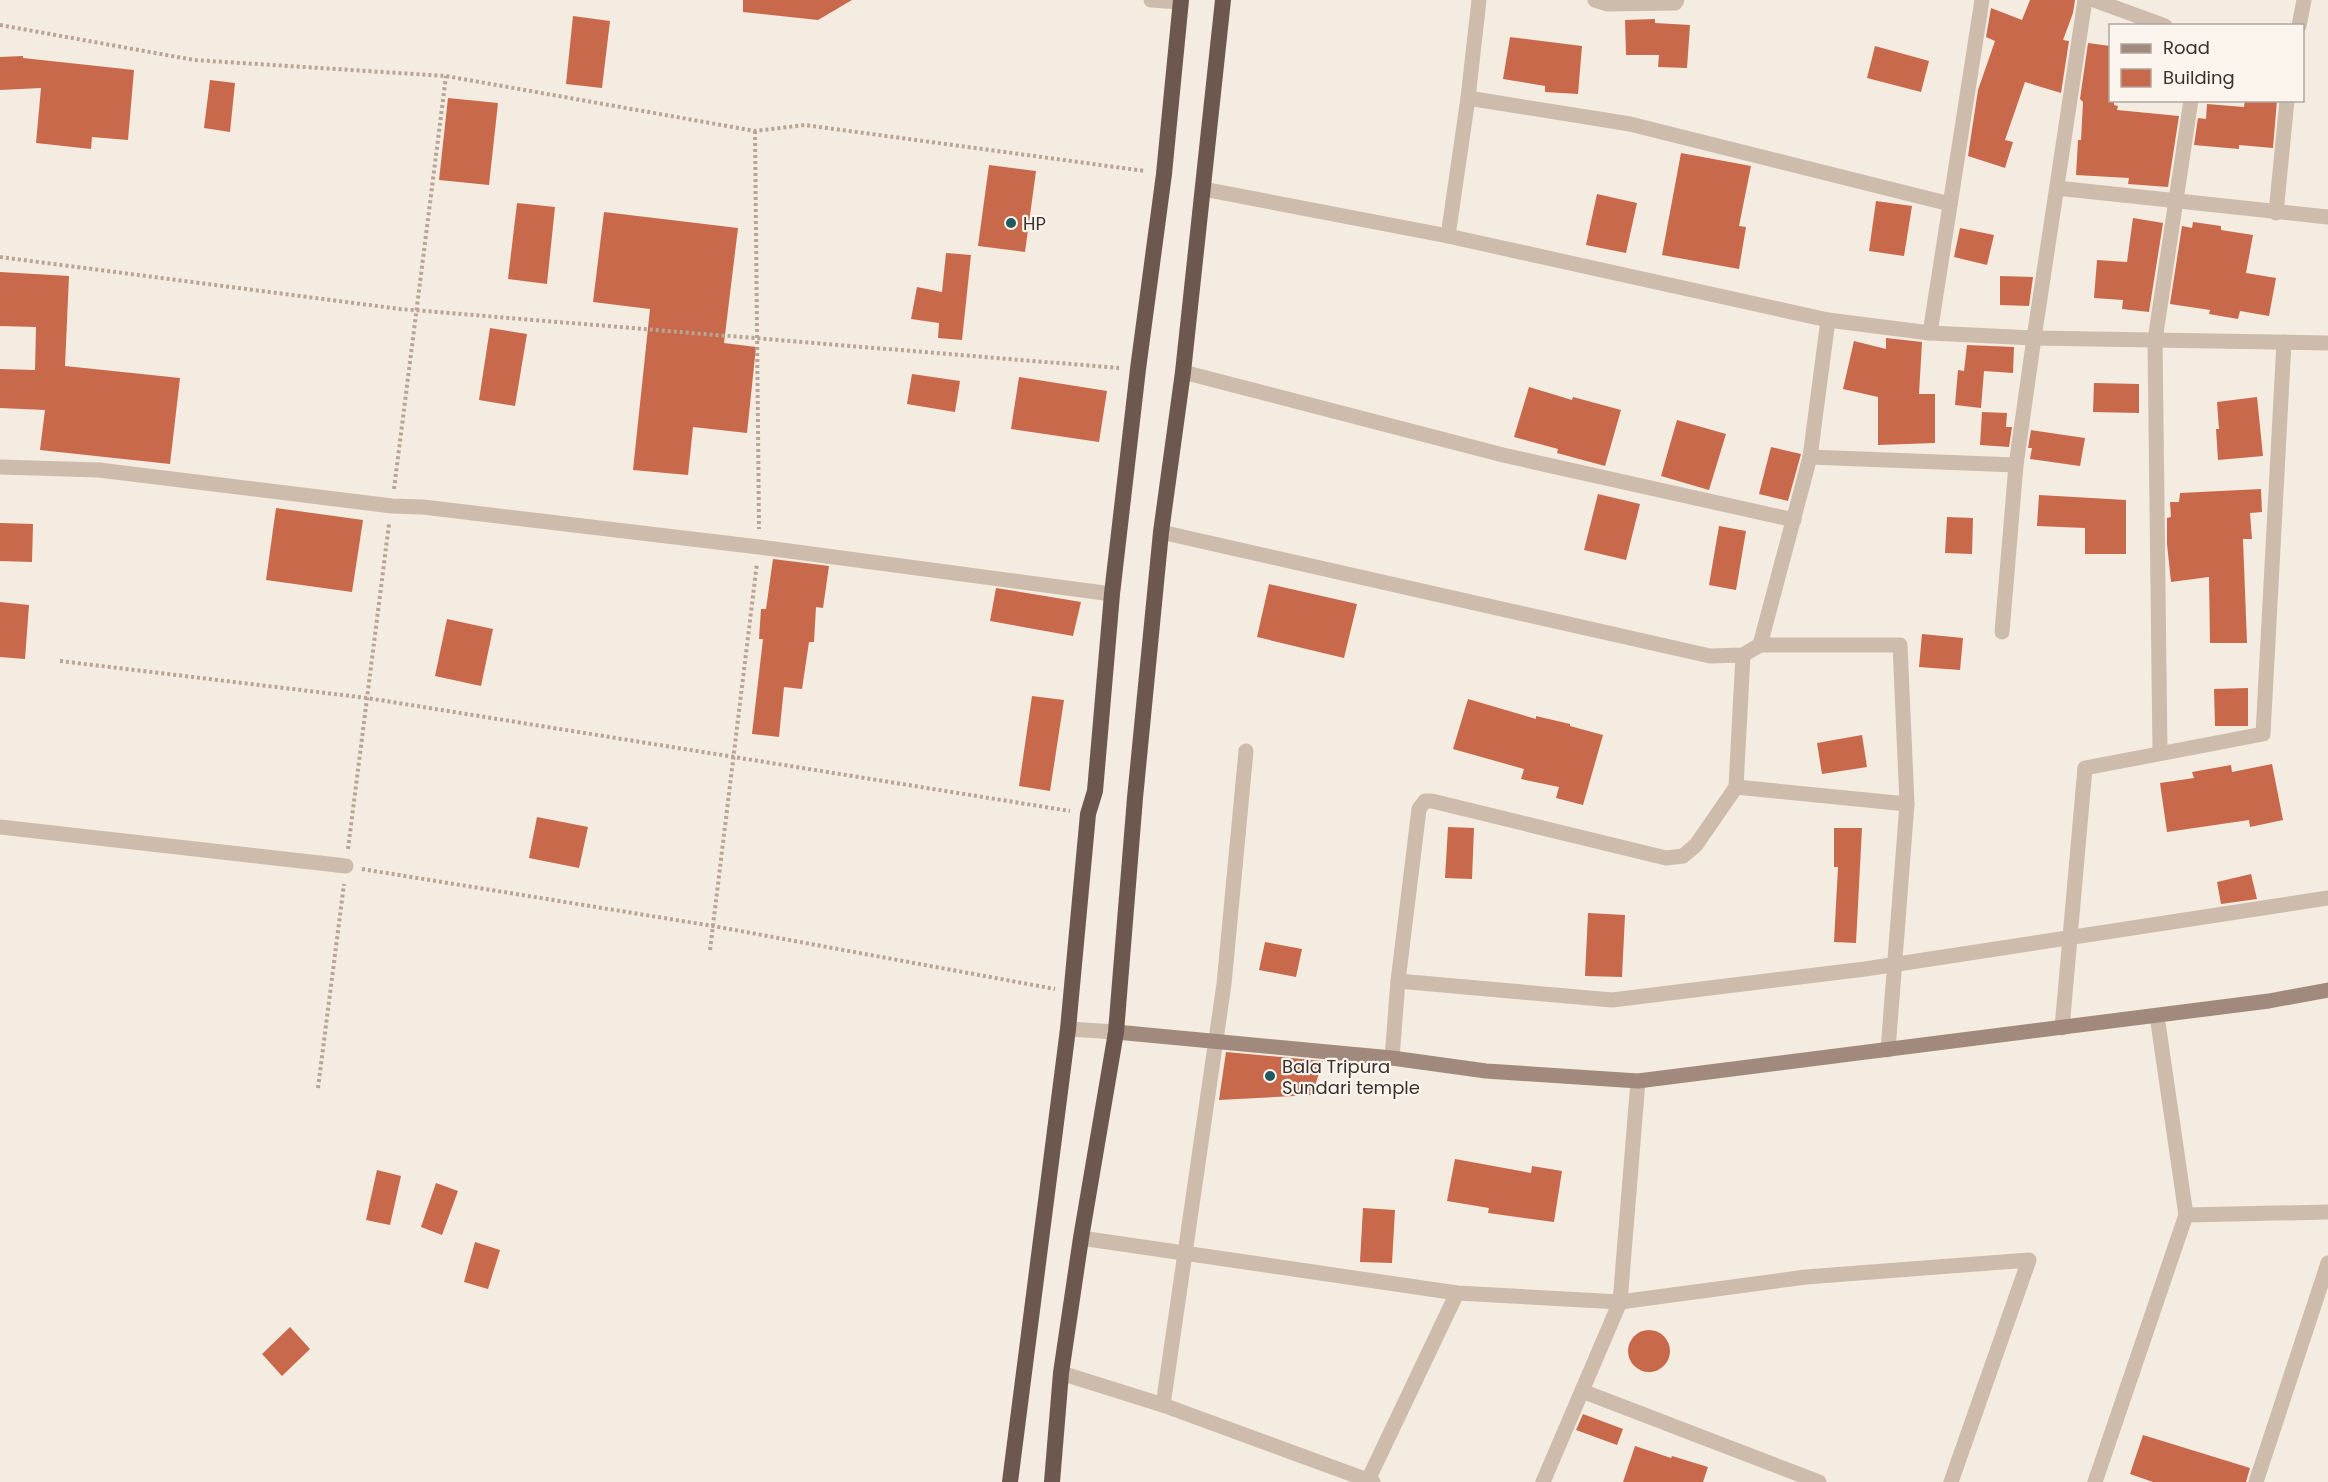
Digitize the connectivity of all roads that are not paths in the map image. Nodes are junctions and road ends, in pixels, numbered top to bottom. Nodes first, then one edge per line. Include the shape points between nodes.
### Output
1 (1151, 0) edge
2 (1223, 0) edge
3 (1479, 0) edge
4 (1595, 0) edge
5 (1677, 0) edge
6 (1982, 0) edge
7 (2085, 0) edge
8 (2094, 0) edge
9 (2304, 0) edge
10 (1181, 1) edge
11 (2160, 24) edge
12 (2299, 24) edge
13 (1468, 98) junction
14 (2192, 102) edge
15 (2287, 102) edge
16 (2057, 188) junction
17 (1203, 189) junction
18 (2176, 202) junction
19 (1950, 204) junction
20 (2276, 213) junction
21 (2328, 217) edge
22 (1448, 236) junction
23 (1828, 320) junction
24 (1930, 333) junction
25 (2034, 338) junction
26 (2155, 340) junction
27 (2284, 342) junction
28 (2328, 343) edge
29 (1183, 372) junction
30 (1810, 457) junction
31 (2016, 465) junction
32 (0, 467) edge
33 (1794, 520) junction
34 (1161, 532) junction
35 (1112, 594) junction
36 (2002, 632) dead end
37 (1760, 645) junction
38 (1743, 655) junction
39 (1246, 752) dead end
40 (2160, 753) junction
41 (1736, 787) junction
42 (1907, 804) junction
43 (0, 827) edge
44 (346, 866) road end
45 (2328, 898) edge
46 (2070, 938) junction
47 (1895, 963) junction
48 (1398, 981) junction
49 (2328, 990) edge
50 (2157, 1016) junction
51 (2062, 1028) junction
52 (1068, 1029) junction
53 (1116, 1032) junction
54 (1215, 1042) junction
55 (1888, 1050) junction
56 (1392, 1058) junction
57 (1638, 1081) junction
58 (2328, 1212) edge
59 (2186, 1215) junction
60 (1081, 1238) junction
61 (1185, 1254) junction
62 (2328, 1263) edge
63 (1457, 1293) junction
64 (1620, 1302) junction
65 (1061, 1373) junction
66 (1582, 1391) junction
67 (1163, 1405) junction
68 (1371, 1481) edge
69 (1010, 1482) edge
70 (1052, 1482) edge
71 (1543, 1482) edge
72 (1819, 1482) edge
73 (1952, 1482) edge
74 (2095, 1482) edge
75 (2256, 1482) edge

1 - 10 street
2 - 17 highway
3 - 13 street
4 - 5 street via 1608,4
6 - 19 street
7 - 16 street
8 - 11 street
9 - 12 street
10 - 35 highway via 1164,174
13 - 19 street via 1630,124
13 - 22 street
14 - 18 street
15 - 20 street
16 - 18 street
16 - 25 street
17 - 22 street
17 - 29 highway
18 - 20 street
18 - 26 street
19 - 24 street
20 - 21 street
22 - 23 street
23 - 24 street
23 - 30 street
24 - 25 street
25 - 26 street
25 - 31 street
26 - 27 street
26 - 40 street
27 - 28 street
27 - 40 street via 2263,734
29 - 33 street via 1503,455
29 - 34 highway
30 - 31 street
30 - 33 street
31 - 36 street
32 - 35 street via 99,470 423,507
33 - 37 street
34 - 38 street via 1710,656
34 - 53 highway
35 - 52 highway
37 - 38 street
37 - 42 street via 1900,645
38 - 41 street
39 - 54 street
40 - 46 street via 2085,768
41 - 42 street
41 - 48 street via 1696,845 1683,856 1666,858 1425,801 1419,809
42 - 47 street
43 - 44 street
45 - 46 street
46 - 47 street
46 - 51 street
47 - 48 street via 1612,1000
47 - 55 street
48 - 56 street
49 - 50 main road
50 - 51 main road
50 - 59 street
51 - 55 main road
52 - 53 street
52 - 69 highway
53 - 54 main road
53 - 60 highway
54 - 56 main road
54 - 61 street
55 - 57 main road
56 - 57 main road via 1486,1071
57 - 64 street
58 - 59 street
59 - 74 street
60 - 61 street
60 - 65 highway
61 - 63 street
61 - 67 street
62 - 75 street
63 - 64 street
63 - 68 street
64 - 66 street
64 - 73 street via 1806,1277 2029,1260
65 - 67 street
65 - 70 highway
66 - 71 street
66 - 72 street
67 - 68 street

